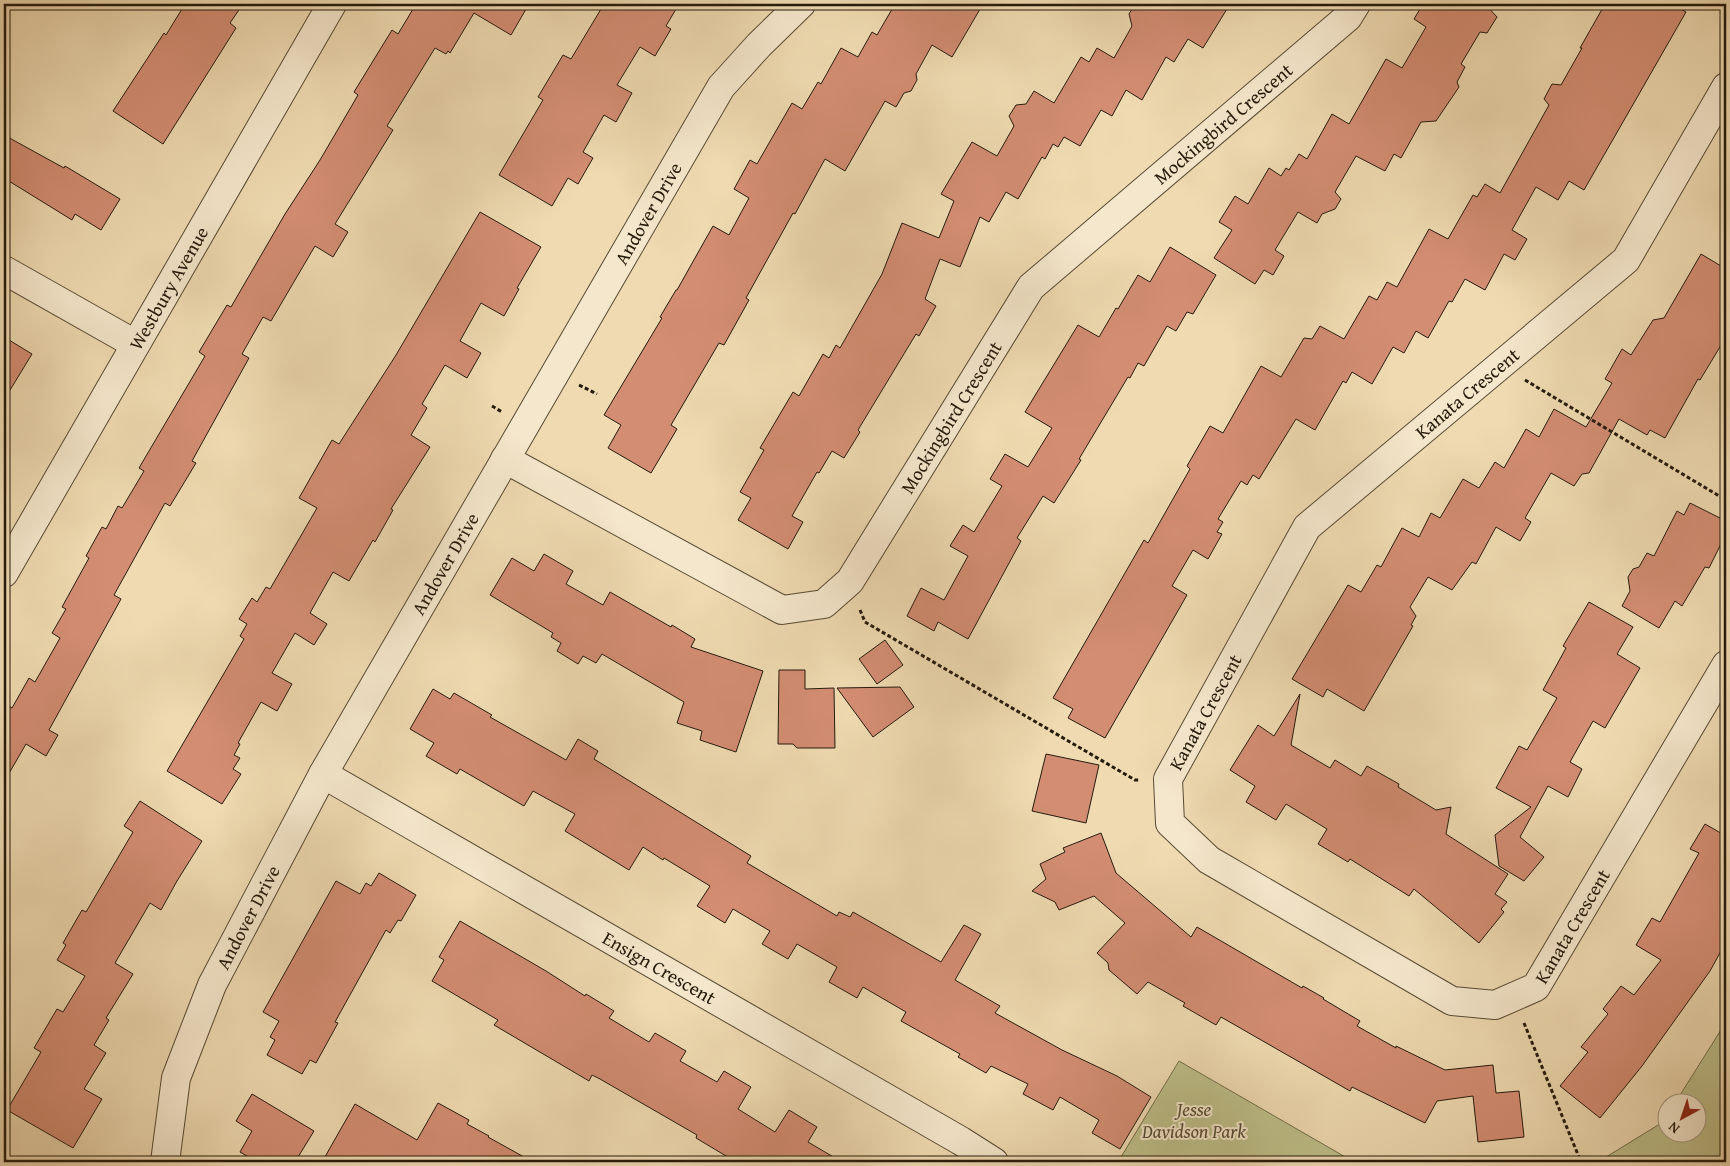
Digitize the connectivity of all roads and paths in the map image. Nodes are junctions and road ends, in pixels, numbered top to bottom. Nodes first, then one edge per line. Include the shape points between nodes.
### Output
1 (332, 4) edge
2 (800, 4) edge
3 (1356, 4) edge
4 (1726, 87) edge
5 (4, 270) edge
6 (135, 344) junction
7 (1500, 366) junction
8 (505, 459) junction
9 (1726, 500) edge
10 (4, 573) edge
11 (850, 581) junction
12 (1726, 665) edge
13 (323, 774) junction
14 (1168, 779) junction
15 (1508, 1000) junction
16 (1726, 1156) edge
17 (165, 1162) edge
18 (994, 1162) edge
19 (1581, 1162) edge
20 (1719, 1162) edge

1 - 6 street, Westbury Avenue
2 - 8 street, Andover Drive via 722,87
3 - 11 street, Mockingbird Crescent via 1348,17 1031,287
4 - 7 street, Kanata Crescent via 1626,260
5 - 6 street
6 - 10 street, Westbury Avenue
7 - 9 path
7 - 14 street, Kanata Crescent via 1307,526
8 - 11 street, Mockingbird Crescent via 782,610 824,604
8 - 13 street, Andover Drive
11 - 14 path via 865,622 1135,780
12 - 15 street, Kanata Crescent via 1536,988
13 - 17 street, Andover Drive via 212,985 176,1078
13 - 18 street, Ensign Crescent via 961,1140
14 - 15 street, Kanata Crescent via 1170,823 1210,860 1452,1001 1495,1006
15 - 19 path via 1526,1026
16 - 20 path

